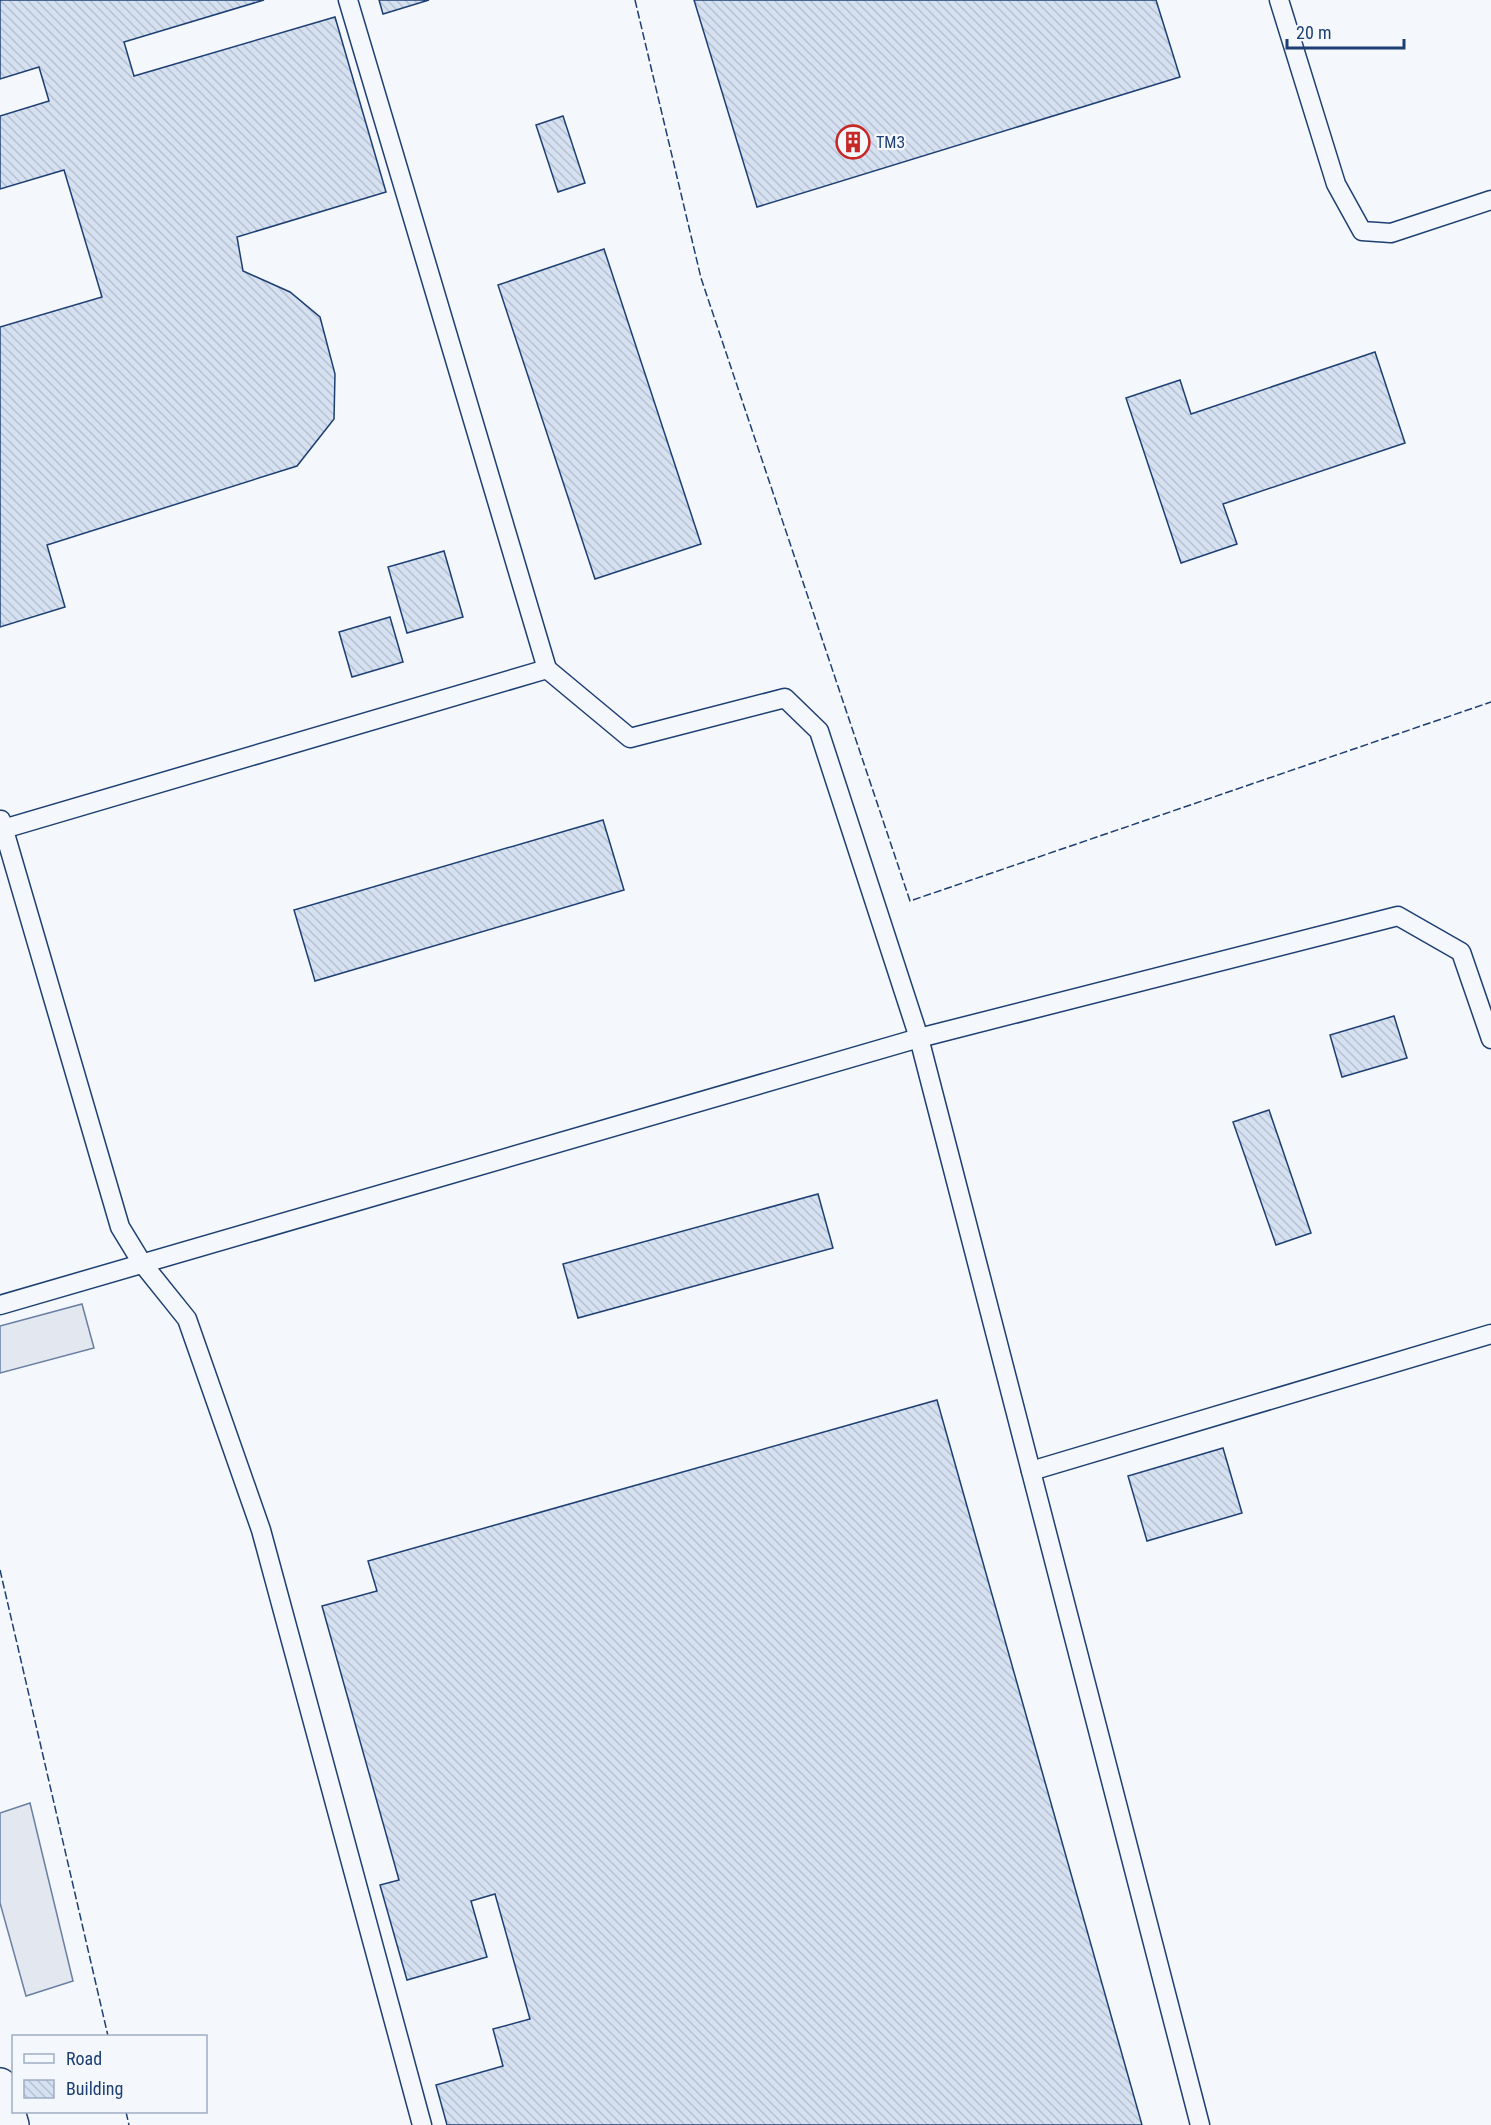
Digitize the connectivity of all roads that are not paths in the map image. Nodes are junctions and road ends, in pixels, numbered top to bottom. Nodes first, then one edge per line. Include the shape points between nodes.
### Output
1 (348, 0) edge
2 (1279, 0) edge
3 (1491, 200) edge
4 (547, 669) junction
5 (1, 826) edge
6 (919, 1038) junction
7 (1491, 1039) edge
8 (142, 1263) junction
9 (0, 1305) edge
10 (1491, 1334) edge
11 (1032, 1472) junction
12 (0, 2085) edge
13 (12, 2125) edge
14 (422, 2125) edge
15 (1200, 2125) edge

1 - 4 lane
2 - 3 lane via 1336,184 1362,231 1391,233
4 - 5 lane
4 - 6 lane via 630,738 785,698 819,730
5 - 8 lane via 120,1227
6 - 7 lane via 1398,916 1461,952
6 - 8 lane
6 - 11 lane
8 - 9 lane
8 - 14 lane via 187,1320 261,1530
10 - 11 lane
11 - 15 lane
12 - 13 street

